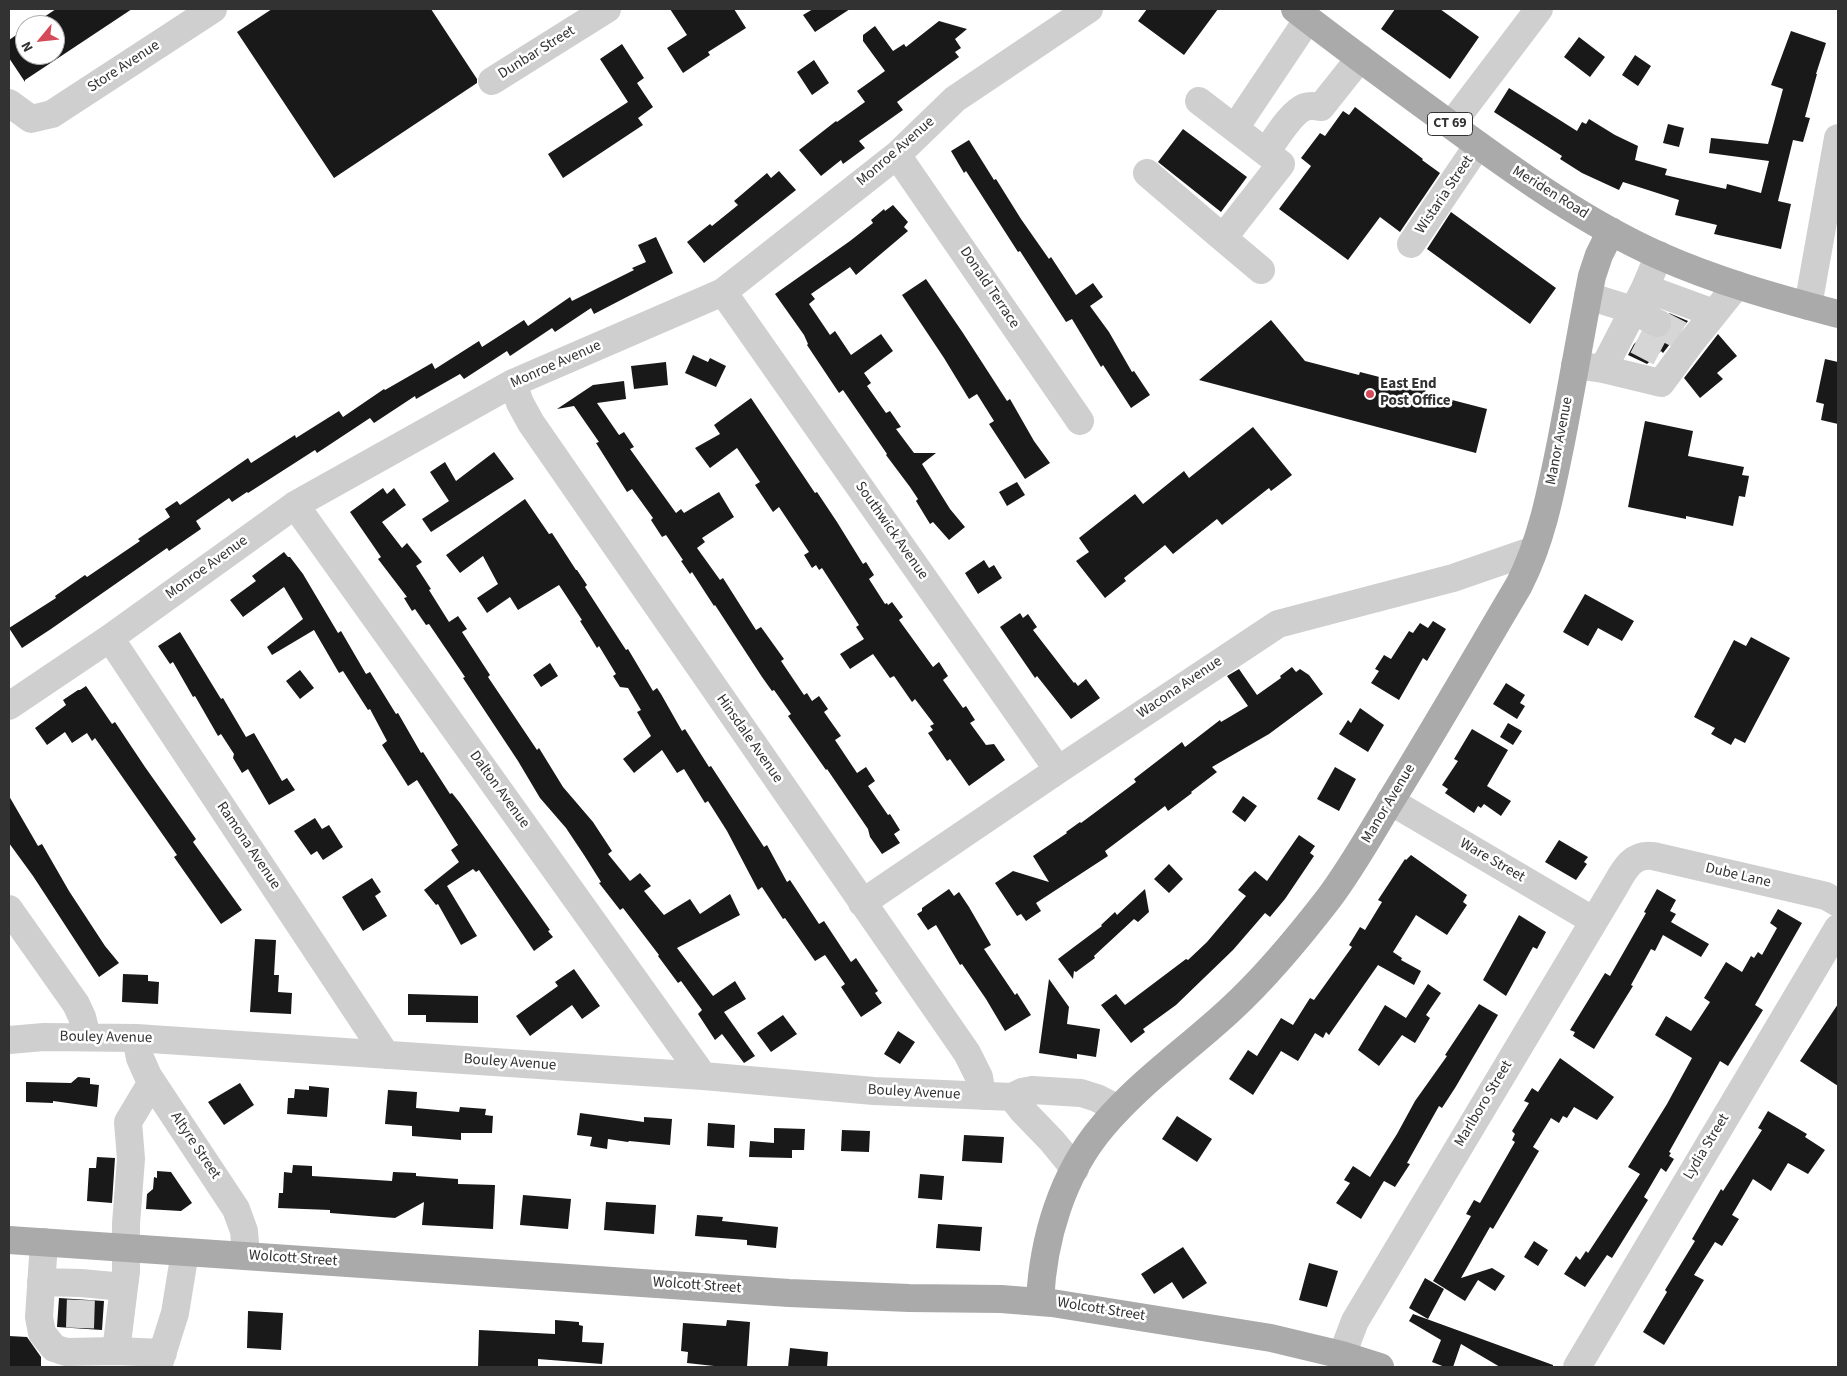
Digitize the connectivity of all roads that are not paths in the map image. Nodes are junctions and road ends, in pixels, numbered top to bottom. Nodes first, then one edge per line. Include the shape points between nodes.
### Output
1 (214, 9) edge
2 (607, 9) edge
3 (1089, 9) edge
4 (1539, 9) edge
5 (1302, 14) edge
6 (1360, 58) junction
7 (492, 82) dead end
8 (1199, 101) dead end
9 (9, 104) edge
10 (1451, 125) junction
11 (1235, 128) junction
12 (1838, 138) edge
13 (1478, 145) junction
14 (897, 155) junction
15 (1274, 158) junction
16 (1147, 173) dead end
17 (1611, 231) junction
18 (1223, 238) junction
19 (1411, 244) dead end
20 (1659, 256) junction
21 (1261, 270) dead end
22 (1737, 285) junction
23 (723, 292) junction
24 (1588, 296) junction
25 (1808, 306) junction
26 (1714, 313) junction
27 (1838, 314) edge
28 (1656, 331) junction
29 (1575, 366) junction
30 (1604, 369) junction
31 (512, 383) junction
32 (1080, 421) dead end
33 (295, 504) junction
34 (1534, 550) junction
35 (110, 638) junction
36 (9, 706) edge
37 (1058, 770) junction
38 (1390, 801) junction
39 (1636, 858) joint
40 (862, 902) junction
41 (1838, 903) edge
42 (9, 909) edge
43 (1594, 921) junction
44 (1838, 928) edge
45 (87, 1037) junction
46 (136, 1038) junction
47 (9, 1040) edge
48 (386, 1055) junction
49 (703, 1076) junction
50 (152, 1082) junction
51 (982, 1096) junction
52 (1012, 1097) junction
53 (1118, 1109) junction
54 (1075, 1169) junction
55 (9, 1240) edge
56 (44, 1242) junction
57 (127, 1248) junction
58 (185, 1252) junction
59 (246, 1256) junction
60 (41, 1282) junction
61 (124, 1287) junction
62 (1040, 1301) junction
63 (116, 1351) junction
64 (1342, 1355) junction
65 (160, 1360) edge
66 (1380, 1367) edge
67 (1577, 1367) edge

1 - 9 street, Store Avenue via 52,114 31,119
2 - 7 street, Dunbar Street
3 - 14 street, Monroe Avenue via 955,99
4 - 10 street
5 - 6 main road, Meriden Road / CT 69
5 - 11 street
6 - 10 main road, Meriden Road / CT 69
6 - 15 street via 1321,106 1303,107 1296,113
8 - 11 street
10 - 13 main road, Meriden Road / CT 69
11 - 15 street
12 - 25 street
13 - 17 main road, Meriden Road / CT 69 via 1532,184
13 - 19 street, Wistaria Street
14 - 23 street, Monroe Avenue
14 - 32 street, Donald Terrace
15 - 18 street
16 - 18 street
17 - 20 main road, Meriden Road / CT 69
17 - 24 main road, Manor Avenue via 1595,265
18 - 21 street
20 - 22 main road, Meriden Road / CT 69
20 - 28 street
22 - 25 main road, Meriden Road / CT 69
22 - 26 street
23 - 31 street, Monroe Avenue
23 - 37 street, Southwick Avenue
24 - 28 street
24 - 29 main road, Manor Avenue
25 - 27 main road, Meriden Road / CT 69
26 - 28 street
26 - 28 street
28 - 30 street
28 - 30 street via 1660,383
29 - 30 street
29 - 34 main road, Manor Avenue via 1553,478
31 - 33 street, Monroe Avenue
31 - 40 street, Hinsdale Avenue via 531,423
33 - 35 street, Monroe Avenue
33 - 49 street, Dalton Avenue
34 - 37 street, Wacona Avenue via 1453,578 1278,624
34 - 38 main road, Manor Avenue via 1519,585
35 - 36 street, Monroe Avenue
35 - 48 street, Ramona Avenue
37 - 40 street, Wacona Avenue
38 - 43 street, Ware Street
38 - 53 main road, Manor Avenue via 1343,879 1275,964 1231,1009
39 - 41 street, Dube Lane via 1653,856 1826,896
39 - 43 street, Marlboro Street via 1626,868
40 - 51 street, Hinsdale Avenue via 967,1053 979,1077
42 - 45 street via 76,1004
43 - 64 street, Marlboro Street via 1355,1321
44 - 67 street, Lydia Street
45 - 46 street, Bouley Avenue
45 - 47 street, Bouley Avenue
46 - 48 street, Bouley Avenue
46 - 50 street, Altyre Street via 140,1058
48 - 49 street, Bouley Avenue
49 - 51 street, Bouley Avenue via 829,1088
50 - 57 street via 128,1122 131,1159
50 - 59 street, Altyre Street via 236,1209 244,1231
51 - 52 street, Bouley Avenue
52 - 53 street, Bouley Avenue via 1032,1090 1081,1093
52 - 54 street
53 - 54 main road, Manor Avenue via 1092,1139
54 - 62 main road, Manor Avenue via 1052,1226
55 - 56 main road, Wolcott Street
56 - 57 main road, Wolcott Street
56 - 60 street
57 - 58 main road, Wolcott Street
57 - 61 street
58 - 59 main road, Wolcott Street
58 - 65 street via 175,1313
59 - 62 main road, Wolcott Street via 835,1295
60 - 61 street via 81,1289
60 - 63 street via 39,1317 42,1332 54,1348 66,1352 80,1340
61 - 63 street
62 - 64 main road, Wolcott Street via 1237,1332
63 - 65 street
64 - 66 main road, Wolcott Street

